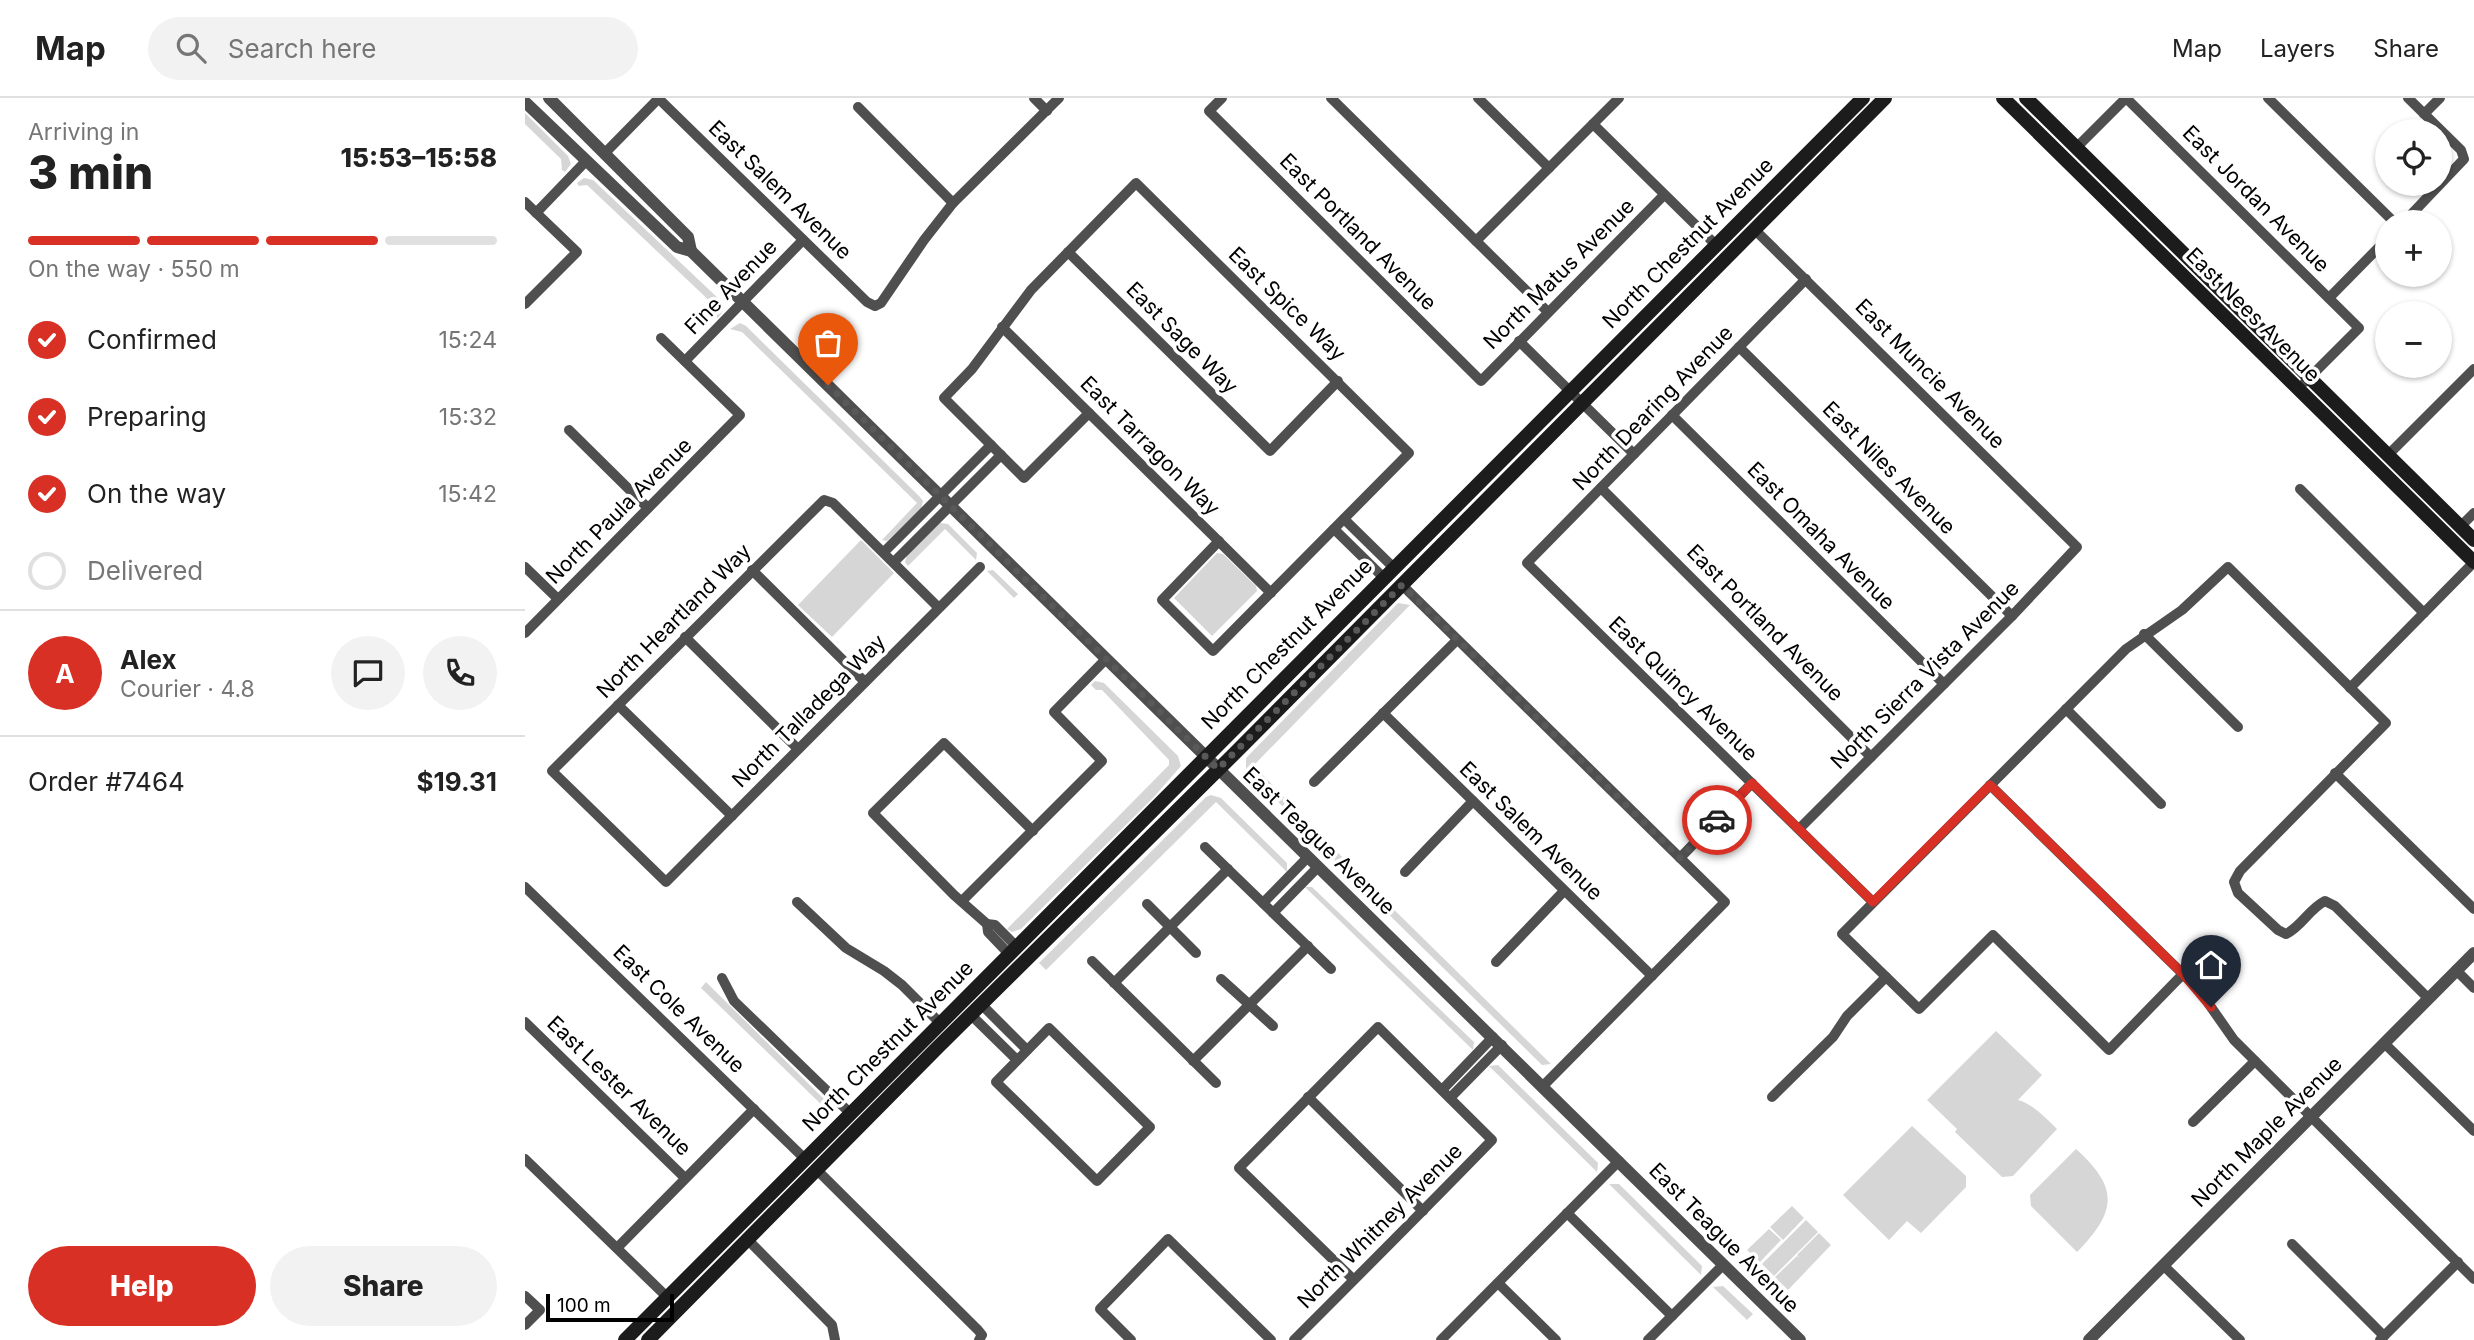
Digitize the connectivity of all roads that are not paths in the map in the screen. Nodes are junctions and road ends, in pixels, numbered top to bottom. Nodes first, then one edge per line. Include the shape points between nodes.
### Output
1 (549, 98) edge
2 (658, 98) edge
3 (1034, 98) edge
4 (1059, 98) edge
5 (1222, 98) edge
6 (1331, 98) edge
7 (1478, 98) edge
8 (1619, 98) edge
9 (1863, 98) edge
10 (1885, 98) edge
11 (2003, 98) edge
12 (2026, 98) edge
13 (2126, 98) edge
14 (2268, 98) edge
15 (2408, 98) edge
16 (2440, 98) edge
17 (525, 102) edge
18 (858, 107) dead end
19 (1047, 111) junction
20 (2424, 114) junction
21 (1593, 124) junction
22 (2076, 148) junction
23 (605, 153) junction
24 (586, 161) junction
25 (1549, 168) junction
26 (2076, 171) junction
27 (1769, 192) junction
28 (1664, 195) junction
29 (525, 202) edge
30 (953, 203) junction
31 (2382, 210) edge
32 (2415, 210) edge
33 (536, 213) junction
34 (1755, 230) junction
35 (803, 240) junction
36 (2171, 240) junction
37 (1476, 241) junction
38 (1716, 245) junction
39 (691, 251) junction
40 (2375, 251) edge
41 (1068, 252) junction
42 (1806, 279) junction
43 (2329, 298) junction
44 (744, 302) junction
45 (525, 304) edge
46 (1548, 312) junction
47 (1002, 327) junction
48 (661, 338) dead end
49 (1520, 341) junction
50 (1739, 347) junction
51 (685, 362) junction
52 (2474, 369) edge
53 (2310, 378) junction
54 (1338, 381) junction
55 (1481, 381) joint
56 (2298, 389) junction
57 (1569, 390) junction
58 (1583, 403) junction
59 (1089, 413) junction
60 (1672, 415) junction
61 (569, 430) dead end
62 (991, 445) junction
63 (1634, 454) junction
64 (1001, 455) junction
65 (2388, 455) junction
66 (965, 471) junction
67 (1481, 480) junction
68 (975, 481) junction
69 (1601, 488) junction
70 (2300, 489) dead end
71 (940, 496) junction
72 (950, 506) junction
73 (648, 508) junction
74 (2474, 513) edge
75 (1344, 519) junction
76 (911, 526) junction
77 (2460, 527) junction
78 (1334, 529) junction
79 (921, 536) junction
80 (2474, 540) edge
81 (1219, 541) junction
82 (1373, 547) junction
83 (2077, 547) joint
84 (884, 552) junction
85 (1363, 557) junction
86 (894, 562) junction
87 (2474, 562) edge
88 (1527, 563) joint
89 (979, 567) dead end
90 (525, 568) edge
91 (752, 570) junction
92 (1388, 572) junction
93 (1402, 585) junction
94 (1271, 593) junction
95 (558, 599) junction
96 (939, 608) junction
97 (2424, 613) junction
98 (2012, 616) junction
99 (525, 633) edge
100 (2144, 634) junction
101 (685, 637) junction
102 (1457, 640) junction
103 (1106, 659) junction
104 (865, 682) junction
105 (1944, 684) junction
106 (2350, 688) junction
107 (618, 705) junction
108 (2066, 709) junction
109 (1383, 713) junction
110 (2238, 727) dead end
111 (798, 749) junction
112 (1205, 757) junction
113 (1871, 757) junction
114 (1218, 769) junction
115 (2336, 773) junction
116 (1314, 782) dead end
117 (1752, 783) junction
118 (1990, 785) junction
119 (1473, 801) junction
120 (2161, 804) dead end
121 (731, 816) junction
122 (1799, 829) junction
123 (1033, 831) junction
124 (1205, 847) dead end
125 (1308, 857) junction
126 (1680, 858) junction
127 (1318, 867) junction
128 (1228, 869) junction
129 (1405, 872) dead end
130 (666, 882) joint
131 (1281, 885) junction
132 (525, 887) edge
133 (1564, 891) junction
134 (1291, 894) junction
135 (962, 901) junction
136 (797, 902) dead end
137 (1873, 902) junction
138 (1263, 903) junction
139 (1147, 904) dead end
140 (2474, 909) edge
141 (1273, 913) junction
142 (1170, 926) junction
143 (1308, 946) junction
144 (1013, 950) junction
145 (1196, 953) dead end
146 (2474, 953) edge
147 (1092, 961) dead end
148 (1496, 962) dead end
149 (1331, 969) dead end
150 (2456, 970) junction
151 (2183, 974) junction
152 (1652, 976) junction
153 (1886, 977) junction
154 (722, 978) dead end
155 (1221, 979) dead end
156 (1114, 983) junction
157 (2474, 988) edge
158 (2428, 999) junction
159 (1250, 1005) junction
160 (975, 1009) junction
161 (525, 1022) edge
162 (940, 1023) junction
163 (1273, 1026) dead end
164 (1009, 1032) junction
165 (1497, 1041) junction
166 (999, 1042) junction
167 (2384, 1043) junction
168 (1027, 1050) junction
169 (1017, 1060) junction
170 (2255, 1061) junction
171 (1193, 1062) junction
172 (1216, 1083) dead end
173 (1543, 1086) junction
174 (1446, 1094) junction
175 (1308, 1097) junction
176 (1772, 1097) dead end
177 (754, 1109) junction
178 (851, 1114) junction
179 (2311, 1116) junction
180 (2193, 1122) dead end
181 (2474, 1131) edge
182 (525, 1158) edge
183 (805, 1159) junction
184 (1619, 1161) junction
185 (817, 1170) junction
186 (685, 1178) junction
187 (1423, 1211) junction
188 (1567, 1213) junction
189 (748, 1240) junction
190 (2292, 1244) dead end
191 (617, 1248) junction
192 (2458, 1262) junction
193 (1723, 1265) junction
194 (2163, 1265) junction
195 (2474, 1279) edge
196 (1353, 1280) junction
197 (1498, 1283) junction
198 (525, 1296) edge
199 (667, 1297) junction
200 (1672, 1316) junction
201 (525, 1325) edge
202 (2382, 1338) edge
203 (2091, 1339) edge
204 (625, 1340) edge
205 (636, 1340) edge
206 (648, 1340) edge
207 (835, 1340) edge
208 (979, 1340) edge
209 (1131, 1340) edge
210 (1271, 1340) edge
211 (1294, 1340) edge
212 (1441, 1340) edge
213 (1556, 1340) edge
214 (1649, 1340) edge
215 (1800, 1340) edge
216 (2240, 1340) edge

1 - 23 street, East Teague Avenue
2 - 23 street
2 - 35 street, East Salem Avenue
3 - 19 street
4 - 19 street
5 - 55 street, East Portland Avenue via 1209,111
6 - 37 street
7 - 25 street
8 - 21 street
9 - 27 main road, North Chestnut Avenue
10 - 34 main road, North Chestnut Avenue
11 - 26 main road, East Nees Avenue
12 - 22 main road, East Nees Avenue
13 - 22 street
13 - 43 street, East Jordan Avenue
14 - 31 street
15 - 20 street
16 - 20 street
17 - 24 street, East Teague Avenue
18 - 30 street
19 - 30 street
20 - 32 street via 2461,150 2463,159
21 - 25 street
21 - 28 street
22 - 36 main road, East Nees Avenue
23 - 39 street, East Teague Avenue via 688,237
24 - 33 street
24 - 39 street, East Teague Avenue via 677,247
25 - 37 street
26 - 36 main road via 2089,171 2137,219
26 - 56 main road, East Nees Avenue
27 - 34 main road
27 - 38 main road, North Chestnut Avenue
28 - 38 street
28 - 46 street, North Matus Avenue
29 - 33 street
30 - 35 street, East Salem Avenue via 876,306
33 - 45 street via 577,252
34 - 42 street, East Muncie Avenue
34 - 58 main road, North Chestnut Avenue
35 - 44 street, Fine Avenue
36 - 53 main road, East Nees Avenue
37 - 46 street
38 - 57 main road, North Chestnut Avenue
39 - 44 street, East Teague Avenue
40 - 43 street
41 - 47 street
41 - 54 street, East Spice Way via 1136,183
41 - 54 street, East Sage Way via 1270,451
42 - 50 street, North Dearing Avenue
42 - 83 street, East Muncie Avenue
43 - 53 street, East Jordan Avenue via 2359,328
44 - 51 street, Fine Avenue
44 - 71 street, East Teague Avenue
46 - 49 street, North Matus Avenue
47 - 59 street, East Tarragon Way
47 - 62 street via 944,398
48 - 51 street
49 - 55 street, North Matus Avenue
49 - 57 street
50 - 60 street, North Dearing Avenue
50 - 98 street, East Niles Avenue
51 - 73 street, North Paula Avenue via 740,415
52 - 65 street
53 - 56 street
53 - 65 main road, East Nees Avenue
54 - 75 street, East Spice Way via 1409,453
56 - 87 main road, East Nees Avenue
57 - 58 street
57 - 67 main road, North Chestnut Avenue
58 - 63 street
58 - 93 main road, North Chestnut Avenue
59 - 64 street via 1024,478
59 - 81 street, East Tarragon Way
60 - 63 street, North Dearing Avenue
60 - 105 street, East Omaha Avenue
61 - 73 street
62 - 64 street
62 - 66 street
63 - 69 street, North Dearing Avenue
64 - 68 street
65 - 77 main road, East Nees Avenue
66 - 68 street
66 - 71 street
67 - 92 main road, North Chestnut Avenue
67 - 93 main road via 1448,526 1399,574
68 - 72 street
69 - 88 street, North Dearing Avenue
69 - 113 street, East Portland Avenue
70 - 97 street
71 - 72 street, East Teague Avenue
71 - 76 street
72 - 79 street
72 - 103 street, East Teague Avenue
73 - 95 street, North Paula Avenue
74 - 77 street
75 - 78 street
75 - 82 street
76 - 79 street
76 - 84 street
77 - 80 main road, East Nees Avenue
78 - 85 street
78 - 94 street
79 - 86 street
81 - 94 street, East Tarragon Way
81 - 94 street via 1162,600 1213,651
82 - 85 street
82 - 92 street
83 - 98 street, North Sierra Vista Avenue
84 - 86 street
84 - 91 street, North Heartland Way via 833,503 824,500
85 - 92 street
86 - 96 street
87 - 97 street
88 - 117 street, East Quincy Avenue
89 - 96 street, North Talladega Way
90 - 95 street
91 - 101 street, North Heartland Way
91 - 104 street
92 - 112 main road, North Chestnut Avenue
93 - 102 street
93 - 114 main road, North Chestnut Avenue
95 - 99 street, North Paula Avenue
96 - 104 street, North Talladega Way
97 - 106 street
98 - 105 street, North Sierra Vista Avenue
100 - 106 street via 2182,610 2228,567
100 - 108 street
100 - 110 street
101 - 107 street, North Heartland Way
101 - 111 street
102 - 109 street
102 - 126 street
103 - 112 street, East Teague Avenue
103 - 123 street via 1054,712 1103,761
104 - 111 street, North Talladega Way
105 - 113 street, North Sierra Vista Avenue
106 - 115 street via 2386,723
107 - 121 street
107 - 130 street, North Heartland Way via 552,771
108 - 118 street
108 - 120 street
109 - 116 street
109 - 119 street, East Salem Avenue
111 - 121 street, North Talladega Way
112 - 114 street, East Teague Avenue
112 - 144 main road, North Chestnut Avenue
113 - 122 street, North Sierra Vista Avenue
114 - 125 street, East Teague Avenue
114 - 160 main road, North Chestnut Avenue
115 - 140 street
115 - 158 street via 2240,871 2234,882 2238,893 2286,934 2316,905 2325,901 2335,906
117 - 122 street, East Quincy Avenue
117 - 126 street
118 - 137 street
118 - 151 street
119 - 129 street
119 - 133 street, East Salem Avenue
121 - 130 street, North Talladega Way
122 - 137 street, East Quincy Avenue
123 - 135 street
123 - 135 street via 944,743 873,813
124 - 128 street
125 - 127 street, East Teague Avenue
125 - 131 street
126 - 152 street via 1725,902
127 - 134 street
127 - 165 street, East Teague Avenue
128 - 138 street
128 - 142 street
131 - 134 street
131 - 138 street
132 - 177 street, East Cole Avenue
133 - 148 street
133 - 152 street, East Salem Avenue
134 - 141 street
135 - 144 street via 986,924 995,925
136 - 162 street via 846,948 902,985
137 - 153 street via 1842,934
138 - 141 street
139 - 142 street
141 - 143 street
142 - 145 street
142 - 156 street
143 - 149 street
143 - 159 street
144 - 160 main road via 1019,950 1016,960 981,996
144 - 162 main road, North Chestnut Avenue
146 - 150 street, North Maple Avenue
147 - 156 street
150 - 157 street
150 - 158 street, North Maple Avenue
151 - 153 street via 2109,1050 1993,935 1919,1010
151 - 170 street
152 - 173 street
153 - 176 street
154 - 178 street via 734,1000
155 - 159 street
156 - 171 street
158 - 167 street, North Maple Avenue
159 - 163 street
159 - 171 street
160 - 164 street
160 - 166 street
160 - 185 main road, North Chestnut Avenue
161 - 186 street, East Lester Avenue
162 - 178 main road, North Chestnut Avenue
164 - 166 street
164 - 168 street
165 - 173 street, East Teague Avenue
165 - 174 street
166 - 169 street
167 - 179 street, North Maple Avenue
167 - 181 street
168 - 169 street
168 - 169 street via 1049,1028 1150,1127 1097,1181 996,1082
170 - 179 street
170 - 180 street
171 - 172 street
173 - 184 street, East Teague Avenue
174 - 175 street via 1378,1027
174 - 187 street, North Whitney Avenue via 1492,1140
175 - 187 street
175 - 196 street via 1238,1168
177 - 183 street, East Cole Avenue
177 - 186 street
178 - 183 main road, North Chestnut Avenue
178 - 185 main road via 850,1126 818,1158
179 - 192 street
179 - 194 street, North Maple Avenue
182 - 191 street
183 - 189 main road via 803,1174 753,1224
183 - 199 main road, North Chestnut Avenue
184 - 188 street
184 - 193 street, East Teague Avenue
185 - 189 main road, North Chestnut Avenue
185 - 208 street via 982,1335
186 - 191 street
187 - 196 street, North Whitney Avenue
188 - 197 street
188 - 200 street
189 - 206 main road, North Chestnut Avenue
189 - 207 street via 832,1325
190 - 202 street
191 - 199 street
192 - 195 street
192 - 202 street
193 - 200 street
193 - 215 street, East Teague Avenue
194 - 203 street, North Maple Avenue
194 - 216 street
196 - 211 street, North Whitney Avenue
197 - 212 street
197 - 213 street
198 - 201 street via 540,1310
199 - 204 main road, North Chestnut Avenue
199 - 205 main road via 664,1311
200 - 214 street
209 - 210 street via 1100,1309 1168,1239

